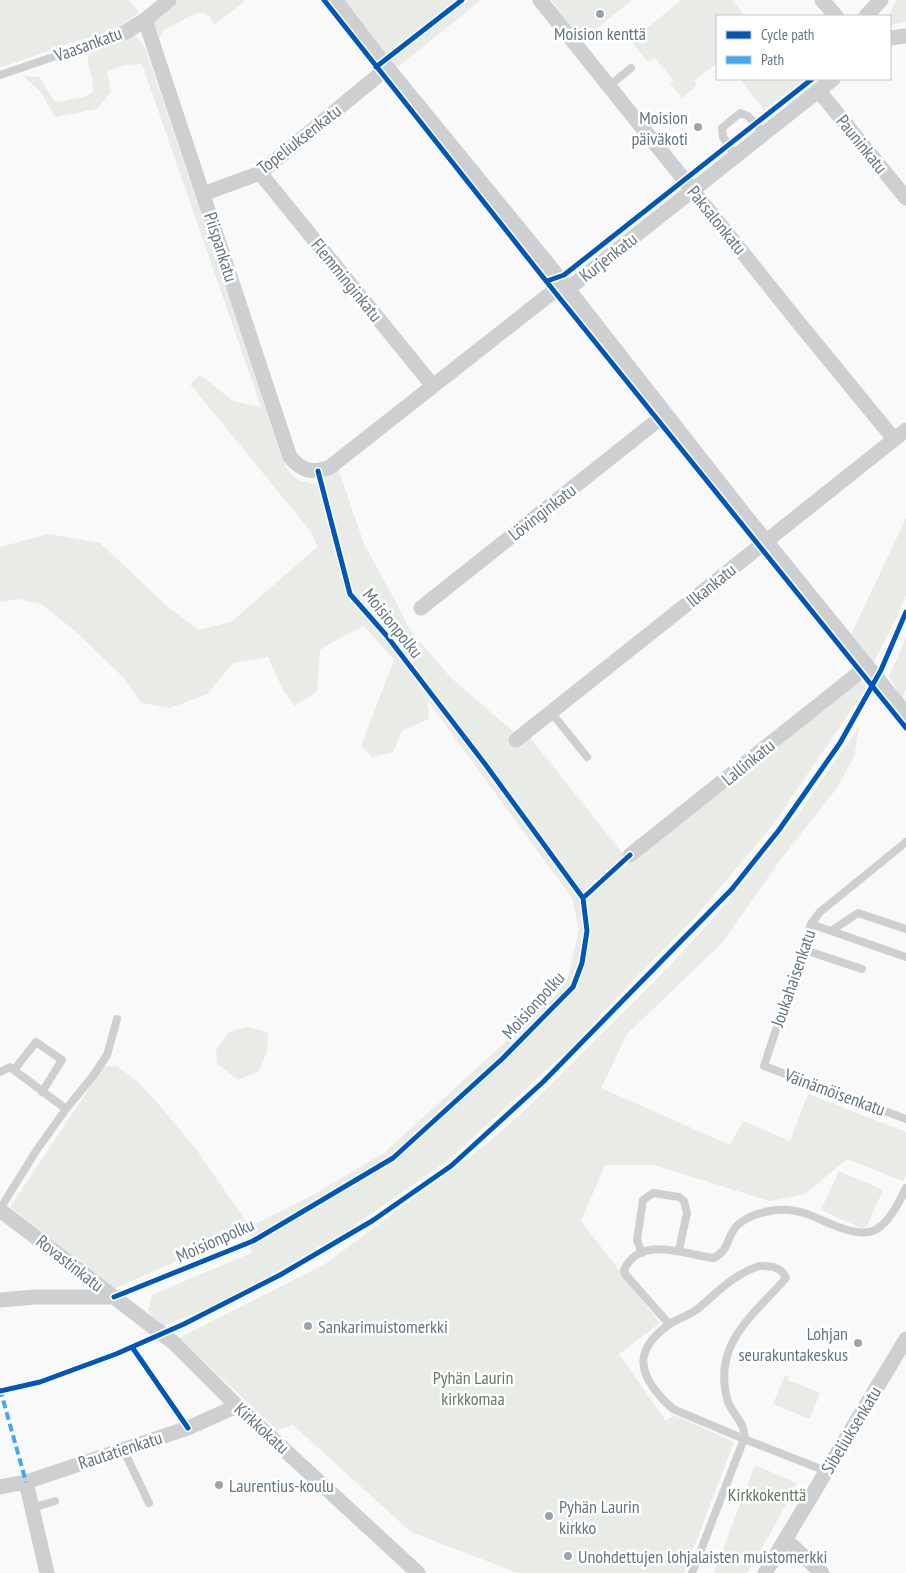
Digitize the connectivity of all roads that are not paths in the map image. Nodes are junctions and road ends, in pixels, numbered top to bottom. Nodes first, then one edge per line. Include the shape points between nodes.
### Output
1 (169, 0) edge
2 (335, 0) edge
3 (540, 0) edge
4 (822, 0) edge
5 (881, 0) edge
6 (835, 15) edge
7 (867, 15) edge
8 (145, 20) junction
9 (124, 32) joint
10 (906, 36) edge
11 (891, 38) edge
12 (631, 68) dead end
13 (386, 69) junction
14 (0, 75) edge
15 (832, 80) edge
16 (609, 86) junction
17 (818, 90) junction
18 (764, 133) junction
19 (735, 156) junction
20 (260, 173) junction
21 (692, 190) junction
22 (203, 194) junction
23 (906, 198) edge
24 (565, 288) junction
25 (433, 386) junction
26 (663, 416) junction
27 (900, 434) edge
28 (304, 468) joint
29 (765, 542) junction
30 (422, 608) dead end
31 (865, 668) junction
32 (551, 712) junction
33 (906, 717) edge
34 (516, 740) dead end
35 (588, 757) dead end
36 (906, 842) edge
37 (630, 855) dead end
38 (811, 924) junction
39 (906, 929) edge
40 (831, 931) junction
41 (802, 949) junction
42 (906, 957) edge
43 (862, 969) dead end
44 (117, 1019) dead end
45 (764, 1066) joint
46 (14, 1070) junction
47 (0, 1072) edge
48 (42, 1092) junction
49 (66, 1110) junction
50 (906, 1119) edge
51 (906, 1188) edge
52 (0, 1210) edge
53 (678, 1250) junction
54 (642, 1253) junction
55 (114, 1297) junction
56 (0, 1300) edge
57 (669, 1324) junction
58 (906, 1340) edge
59 (174, 1343) joint
60 (237, 1406) junction
61 (744, 1439) junction
62 (123, 1450) junction
63 (826, 1471) junction
64 (26, 1482) junction
65 (0, 1487) edge
66 (55, 1501) dead end
67 (149, 1503) dead end
68 (32, 1508) junction
69 (785, 1539) junction
70 (47, 1573) edge
71 (418, 1573) edge
72 (692, 1573) edge
73 (765, 1573) edge
74 (822, 1573) edge

1 - 8 street, Vaasankatu
2 - 13 street
3 - 16 street, Paksalonkatu
4 - 6 street
5 - 7 street
8 - 9 street, Vaasankatu
8 - 22 street, Piispankatu
9 - 14 lane, Vaasankatu
10 - 11 street
12 - 16 lane
13 - 20 street, Topeliuksenkatu
13 - 24 street
15 - 17 street, Kurjenkatu
16 - 21 street, Paksalonkatu
17 - 18 street, Kurjenkatu
17 - 23 street, Pauninkatu
18 - 19 street, Kurjenkatu
18 - 19 lane via 748,116 740,113 722,128 723,137
19 - 21 street, Kurjenkatu
20 - 22 street, Topeliuksenkatu
20 - 25 street, Flemminginkatu
21 - 24 street, Kurjenkatu via 573,285
21 - 27 street, Paksalonkatu
22 - 28 street, Piispankatu via 290,457
24 - 25 street, Kurjenkatu via 554,291
24 - 26 street
25 - 28 street, Kurjenkatu via 330,467 318,471
26 - 29 street
26 - 30 street, Lövinginkatu
27 - 29 street, Ilkankatu
29 - 31 street
29 - 32 street, Ilkankatu
31 - 33 street
31 - 37 street, Lallinkatu
32 - 34 street, Ilkankatu
32 - 35 lane
36 - 38 lane, Joukahaisenkatu via 820,912
38 - 40 lane
38 - 41 lane, Joukahaisenkatu
39 - 40 lane via 858,913
40 - 42 lane
41 - 43 lane
41 - 45 lane, Joukahaisenkatu
44 - 49 lane via 108,1055
45 - 50 lane, Väinämöisenkatu
46 - 47 lane via 10,1067
46 - 48 lane
46 - 48 lane via 36,1042 62,1060
48 - 49 lane
49 - 52 lane
51 - 53 lane via 889,1217 870,1232 782,1210 750,1217 734,1228 723,1254 714,1258
52 - 55 street, Rovastinkatu
53 - 54 lane via 663,1248
53 - 54 lane via 687,1213 684,1201 679,1197 653,1193 643,1200 637,1240
54 - 57 lane via 632,1257 625,1274
55 - 56 street
55 - 59 street, Rovastinkatu
57 - 61 lane via 656,1335 644,1355 643,1366 648,1380 664,1402 674,1409
57 - 61 lane via 699,1308 744,1271 770,1266 784,1273 786,1278 738,1330 727,1359 725,1388 733,1414 744,1429
58 - 63 street, Sibeliuksenkatu
59 - 60 street, Kirkkokatu
60 - 62 street, Rautatienkatu via 188,1428
60 - 71 street, Kirkkokatu
61 - 63 lane
61 - 72 lane
62 - 64 street, Rautatienkatu
62 - 67 lane
63 - 69 street, Sibeliuksenkatu
64 - 65 street, Rautatienkatu
64 - 68 street
66 - 68 lane
68 - 70 street
69 - 73 street, Sibeliuksenkatu
69 - 74 street

